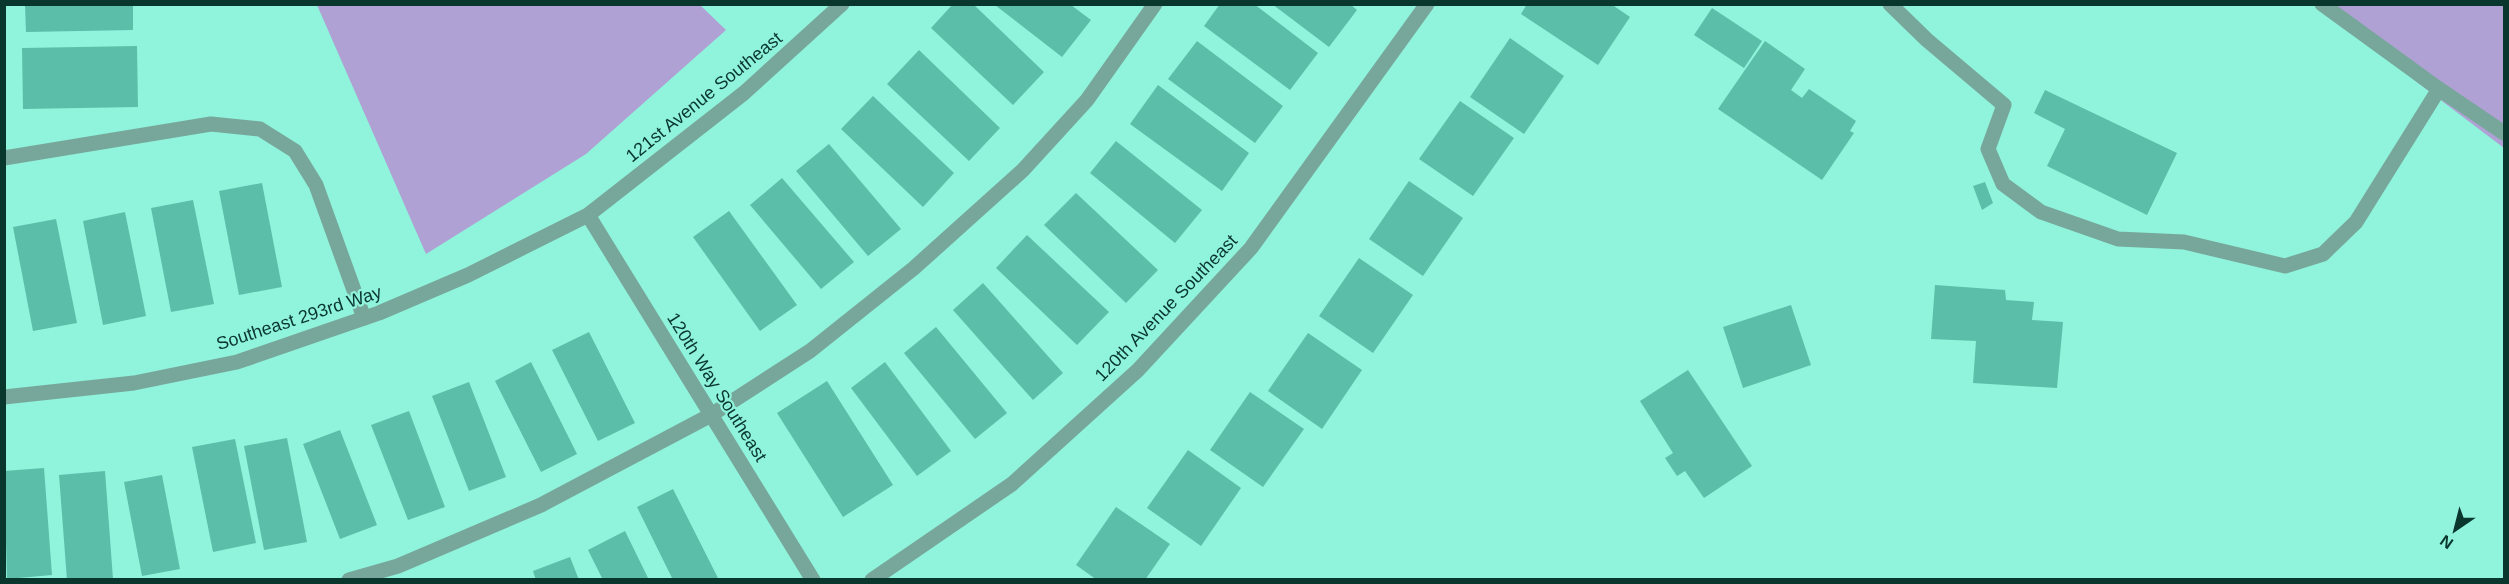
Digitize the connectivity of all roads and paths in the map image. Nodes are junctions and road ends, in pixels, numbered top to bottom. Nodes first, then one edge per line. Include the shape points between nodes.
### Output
1 (842, 4) edge
2 (1155, 4) edge
3 (1427, 4) edge
4 (1890, 4) edge
5 (2322, 4) edge
6 (2439, 89) junction
7 (2505, 133) edge
8 (4, 158) edge
9 (588, 215) junction
10 (364, 318) junction
11 (4, 397) edge
12 (711, 415) junction
13 (349, 579) edge
14 (813, 579) edge
15 (872, 579) edge

1 - 9 street, 121st Avenue Southeast via 744,93
2 - 12 street via 1087,100 1023,170 914,268 810,351
3 - 15 street, 120th Avenue Southeast via 1251,248 1138,370 1012,484
4 - 6 street via 2004,105 1988,149 2003,184 2041,212 2118,239 2184,242 2285,266 2323,254 2356,222
5 - 6 street
6 - 7 street
8 - 10 street via 211,124 260,129 295,151 316,185
9 - 10 street, Southeast 293rd Way via 468,276
9 - 12 street, 120th Way Southeast
10 - 11 street, Southeast 293rd Way via 237,362 134,383
12 - 13 street via 542,505 398,566
12 - 14 street, 120th Way Southeast

